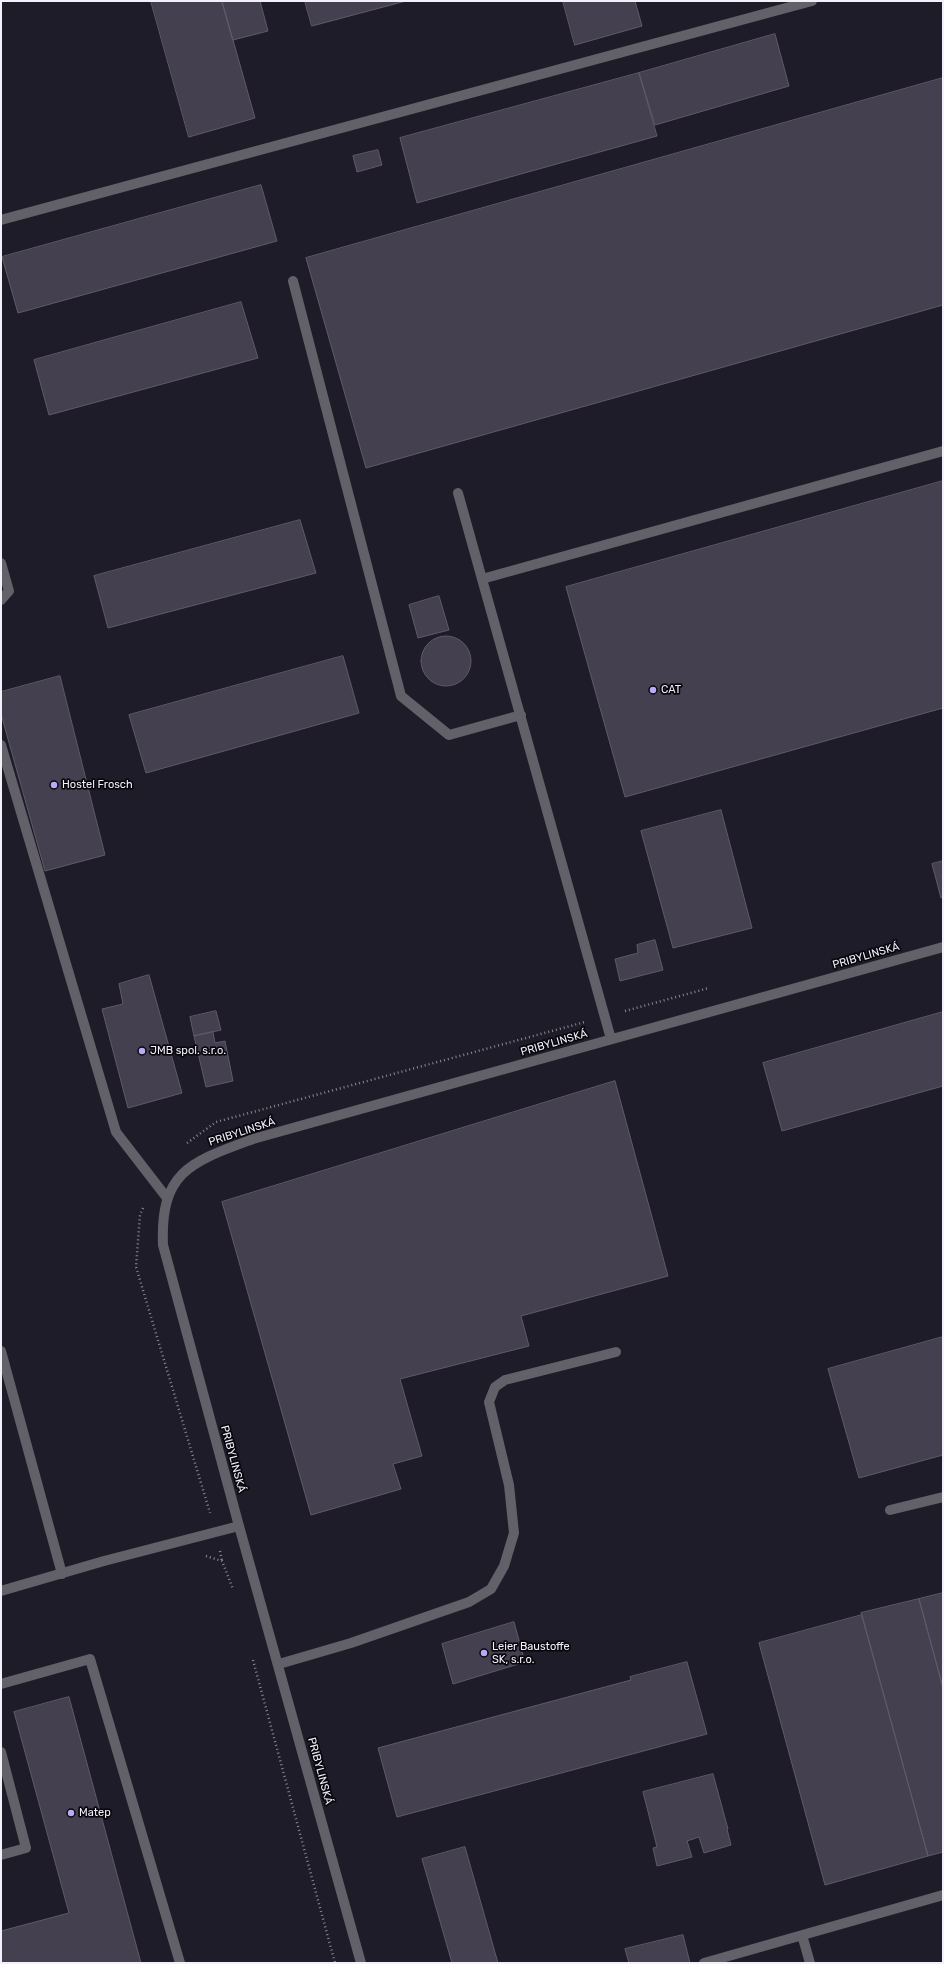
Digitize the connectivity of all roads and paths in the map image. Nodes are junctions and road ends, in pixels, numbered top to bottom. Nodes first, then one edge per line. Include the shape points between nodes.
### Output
1 (812, 1) edge
2 (1, 220) edge
3 (293, 281) dead end
4 (943, 451) edge
5 (458, 493) dead end
6 (1, 563) edge
7 (482, 579) junction
8 (1, 600) edge
9 (521, 715) junction
10 (1, 745) edge
11 (943, 947) edge
12 (710, 988) dead end
13 (604, 1017) junction
14 (611, 1040) junction
15 (184, 1147) dead end
16 (154, 1182) junction
17 (167, 1198) junction
18 (1, 1351) edge
19 (616, 1352) dead end
20 (943, 1497) edge
21 (890, 1510) dead end
22 (239, 1526) junction
23 (215, 1532) junction
24 (204, 1556) dead end
25 (222, 1561) junction
26 (62, 1574) junction
27 (1, 1591) edge
28 (234, 1591) dead end
29 (253, 1660) dead end
30 (278, 1664) junction
31 (1, 1684) edge
32 (1, 1752) edge
33 (1, 1855) edge
34 (943, 1895) edge
35 (802, 1935) junction
36 (180, 1963) edge
37 (335, 1963) edge
38 (361, 1963) edge
39 (704, 1963) edge
40 (810, 1963) edge

1 - 2 street
3 - 9 street via 401,696 449,735
4 - 7 street
5 - 7 street
6 - 8 street via 9,591
7 - 9 street
9 - 13 street
10 - 16 street via 116,1132
11 - 14 street, PRIBYLINSKÁ
12 - 13 path
13 - 14 street
13 - 15 path via 216,1122
14 - 17 street, PRIBYLINSKÁ via 253,1139 208,1156 191,1167 172,1187
16 - 17 street
16 - 23 path via 140,1215 136,1266
17 - 22 street, PRIBYLINSKÁ via 162,1225 163,1246
18 - 26 street
19 - 30 street via 505,1380 495,1387 489,1402 509,1485 514,1533 504,1566 491,1589 469,1602 358,1641
20 - 21 street
22 - 23 street
22 - 30 street, PRIBYLINSKÁ
23 - 25 path
23 - 26 street
24 - 25 path
25 - 28 path
26 - 27 street
29 - 37 path
30 - 38 street, PRIBYLINSKÁ
31 - 36 street via 90,1659
32 - 33 street via 26,1848
34 - 35 street
35 - 39 street
35 - 40 street

